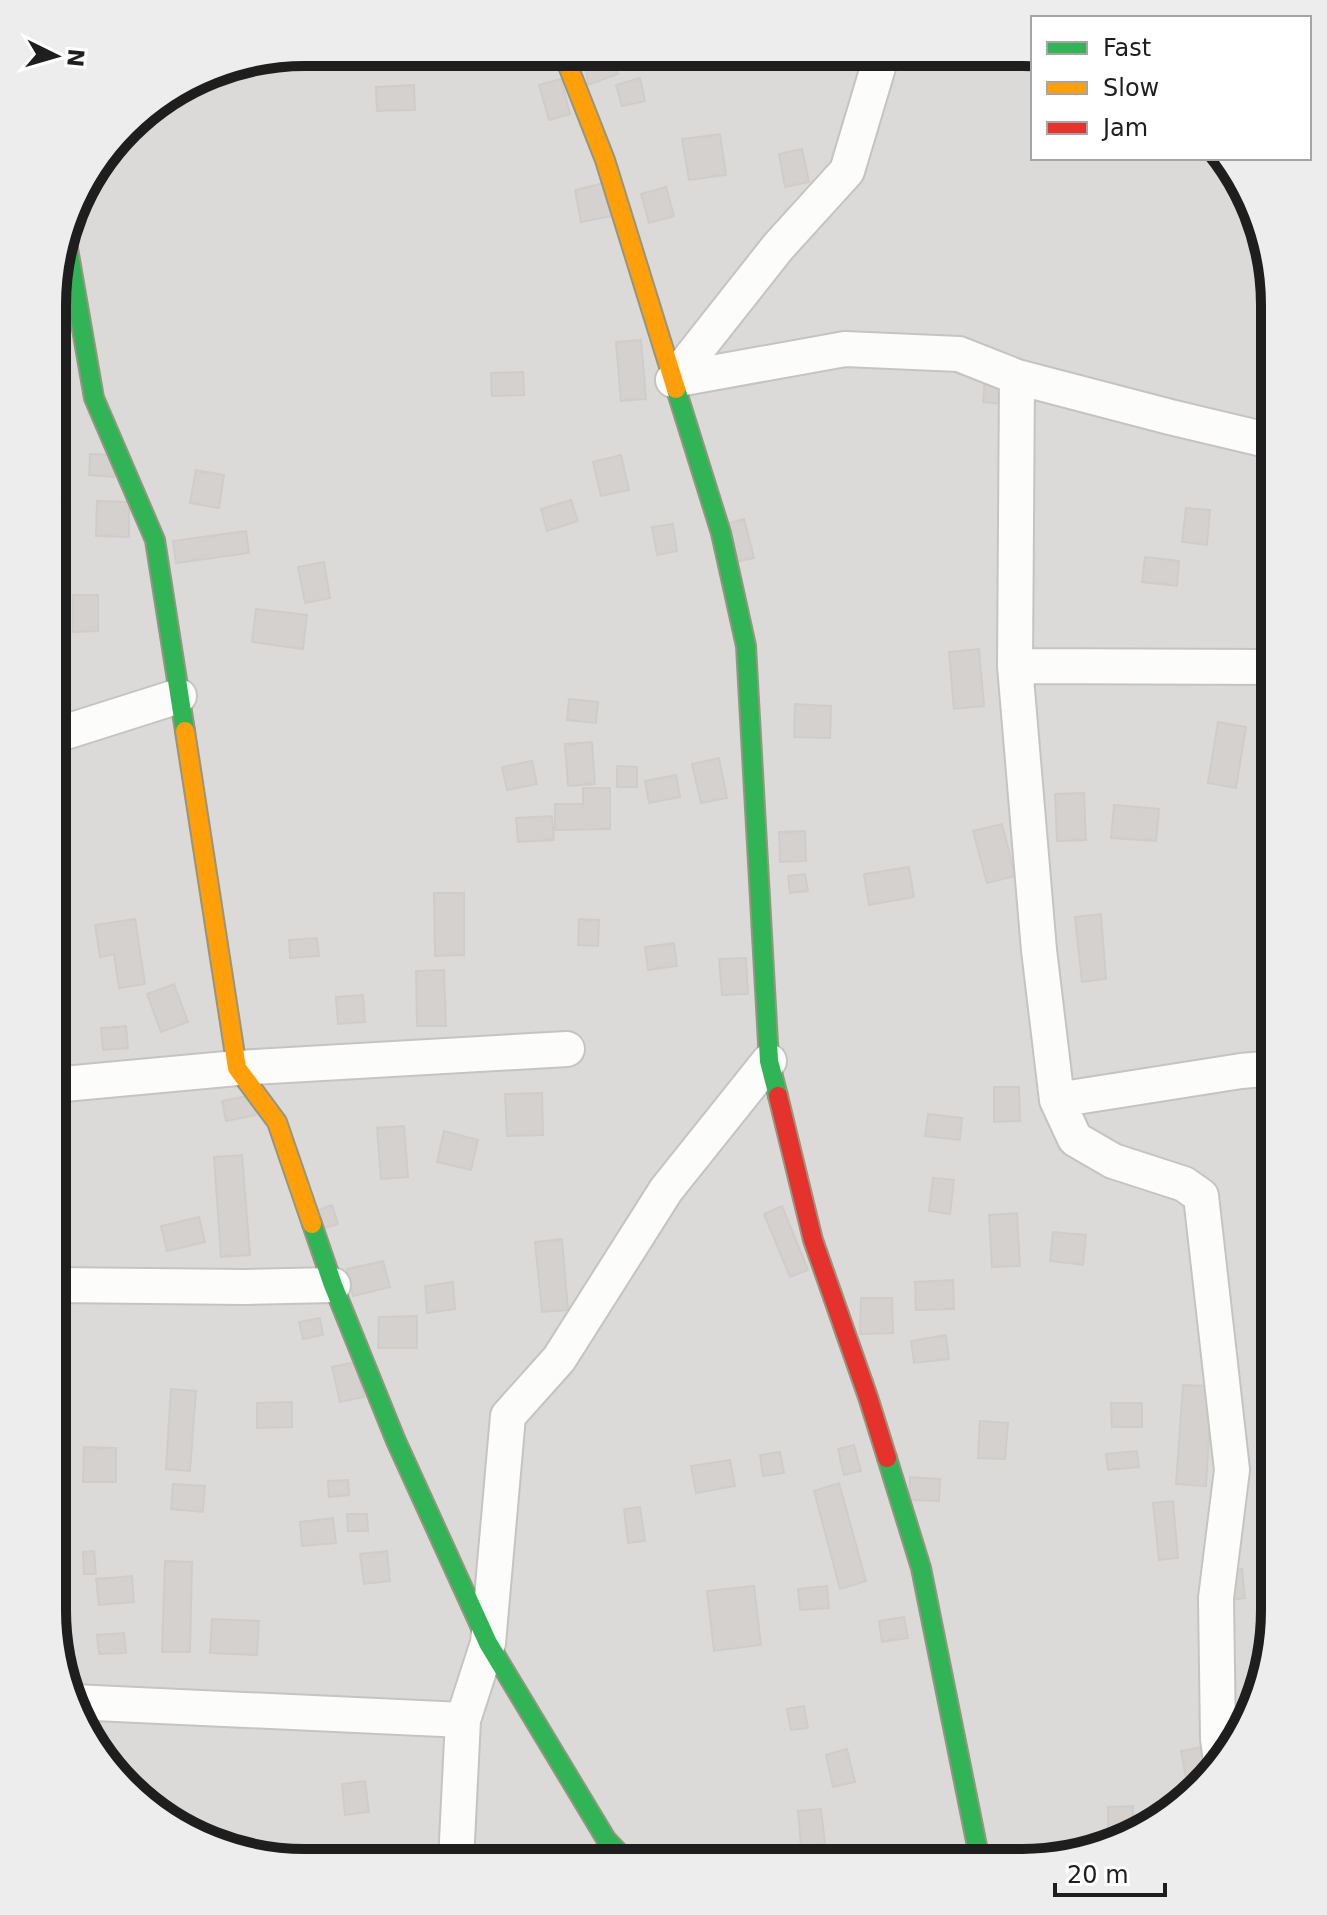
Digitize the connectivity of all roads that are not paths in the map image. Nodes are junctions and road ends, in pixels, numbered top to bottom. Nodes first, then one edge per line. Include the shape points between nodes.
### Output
1 (568, 66) edge
2 (880, 66) edge
3 (70, 262) edge
4 (1017, 377) junction
5 (673, 380) junction
6 (1261, 439) edge
7 (1015, 666) junction
8 (1261, 667) edge
9 (179, 696) junction
10 (66, 732) edge
11 (567, 1049) dead end
12 (769, 1061) junction
13 (237, 1068) junction
14 (1260, 1069) edge
15 (66, 1084) edge
16 (1057, 1100) junction
17 (66, 1285) edge
18 (333, 1285) junction
19 (488, 1643) junction
20 (85, 1703) edge
21 (463, 1720) junction
22 (1219, 1746) edge
23 (457, 1849) edge
24 (616, 1849) edge
25 (978, 1849) edge

1 - 5 street via 605,160
2 - 5 street via 847,171 778,247
3 - 9 street via 94,398 155,540
4 - 5 street via 959,354 845,349
4 - 6 street
4 - 7 street
5 - 12 street via 721,533 746,646
7 - 8 street
7 - 16 street
9 - 10 street
9 - 13 street
11 - 13 street
12 - 19 street via 666,1190 559,1359 508,1416
12 - 25 street via 813,1240 921,1568
13 - 15 street
13 - 18 street via 277,1122
14 - 16 street
16 - 22 street via 1075,1139 1113,1161 1184,1184 1201,1196 1232,1470 1216,1598
17 - 18 street
18 - 19 street via 396,1441
19 - 21 street
19 - 24 street
20 - 21 street
21 - 23 street

